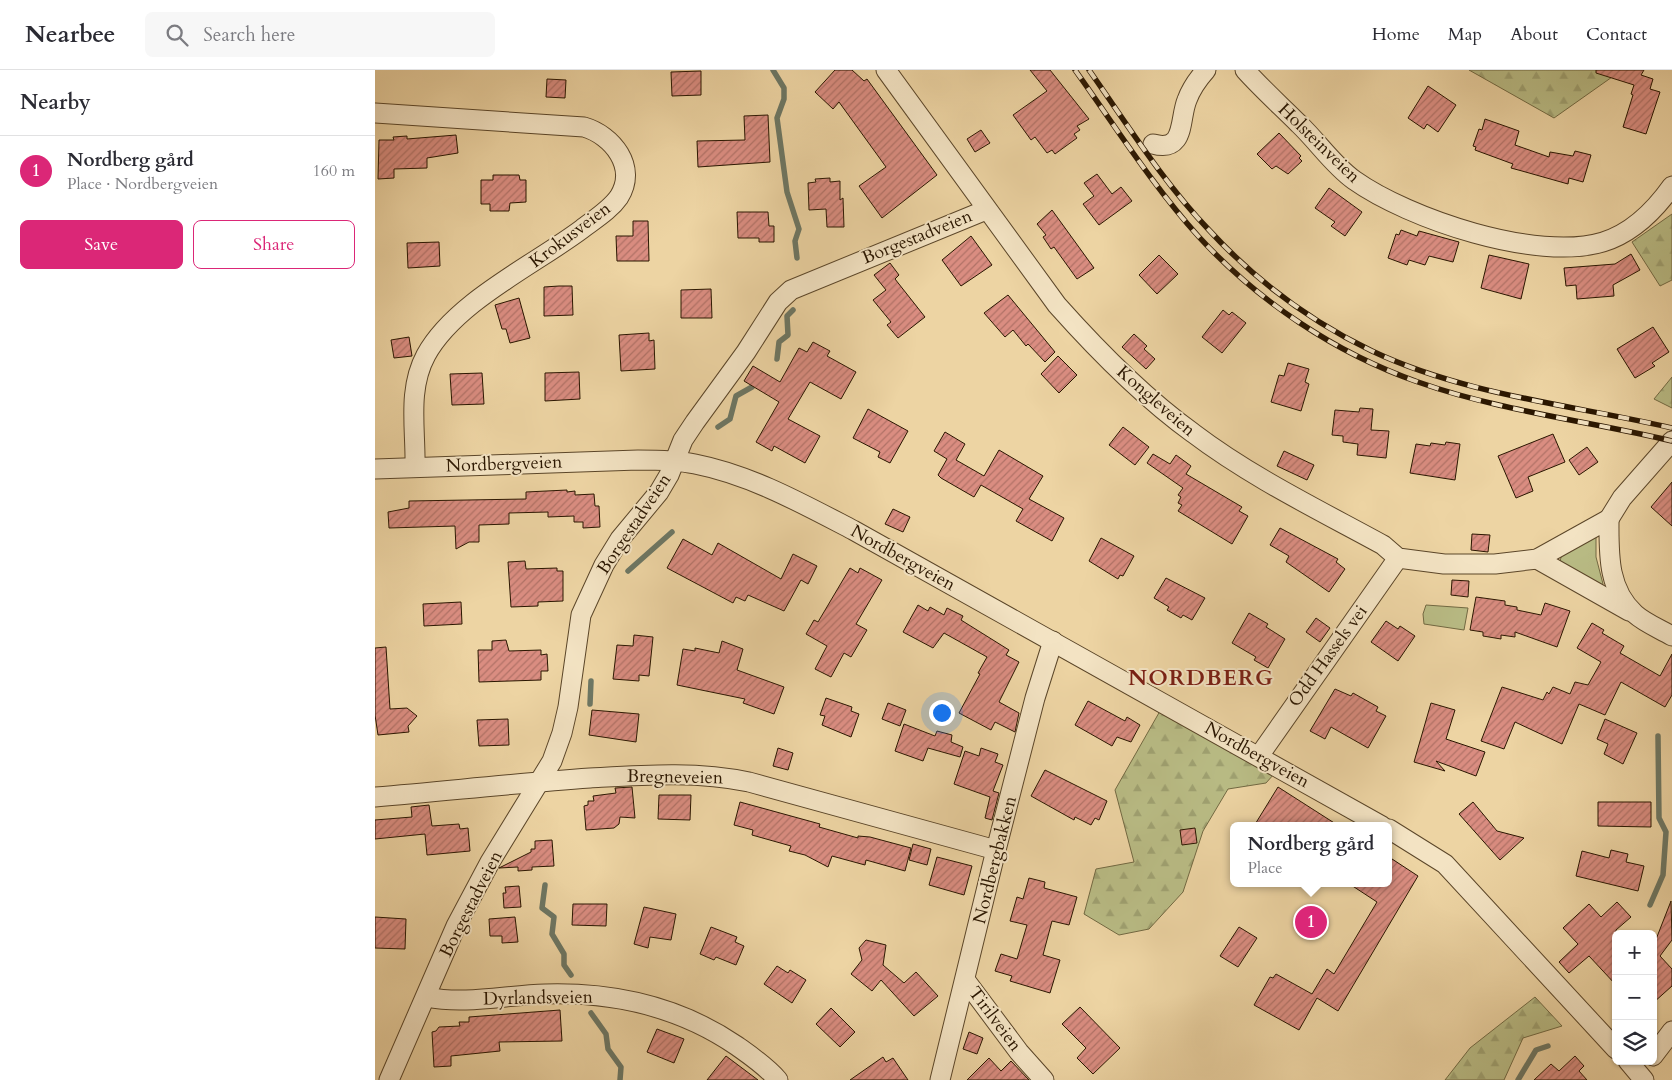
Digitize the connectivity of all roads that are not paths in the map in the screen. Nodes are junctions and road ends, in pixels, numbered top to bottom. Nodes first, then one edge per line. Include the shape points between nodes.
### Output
1 (886, 70) edge
2 (1205, 70) edge
3 (1245, 70) edge
4 (375, 113) edge
5 (1153, 144) dead end
6 (1672, 186) edge
7 (986, 210) junction
8 (1672, 441) edge
9 (673, 461) junction
10 (415, 467) junction
11 (375, 469) edge
12 (1609, 519) junction
13 (1398, 558) junction
14 (1537, 560) junction
15 (1635, 614) junction
16 (1672, 636) edge
17 (1053, 641) junction
18 (1259, 756) junction
19 (541, 781) junction
20 (375, 797) edge
21 (1376, 822) edge
22 (1392, 831) edge
23 (996, 850) junction
24 (966, 981) junction
25 (427, 996) junction
26 (1672, 1030) edge
27 (1612, 1044) edge
28 (1657, 1051) edge
29 (389, 1080) edge
30 (778, 1080) edge
31 (940, 1080) edge
32 (1044, 1080) edge

1 - 7 street, Kongleveien
2 - 5 street via 1186,102 1179,136 1168,144
3 - 6 street, Holsteinveien via 1353,179 1380,197 1480,234 1534,245 1573,247 1603,242 1635,226 1657,207
4 - 10 street, Krokusveien via 584,127 611,141 621,158 626,177 622,192 612,205 478,300 435,342 423,363 415,388
7 - 9 street, Borgestadveien via 854,262 783,296 695,422
7 - 13 street, Kongleveien via 1063,312 1159,406 1229,458 1383,545
8 - 12 street via 1622,498
9 - 10 street, Nordbergveien
9 - 17 street, Nordbergveien via 736,476 806,505
9 - 19 street, Borgestadveien via 659,492 620,539 592,588 581,615 562,733
10 - 11 street, Nordbergveien
12 - 14 street
12 - 15 street via 1609,563 1617,589
13 - 14 street via 1444,564
13 - 18 street, Odd Hassels vei
14 - 15 street
15 - 16 street
17 - 18 street, Nordbergveien
17 - 23 street, Nordbergbakken
18 - 21 street, Nordbergveien
19 - 20 street, Bregneveien
19 - 23 street, Bregneveien via 643,775 726,777
19 - 25 street, Borgestadveien via 473,892
22 - 27 street via 1451,870
23 - 24 street, Nordbergbakken
24 - 31 street, Nordbergbakken
24 - 32 street, Tirilveien
25 - 29 street, Borgestadveien
25 - 30 street, Dyrlandsveien via 460,1000 572,994 648,1004 713,1031 754,1058
26 - 28 street

